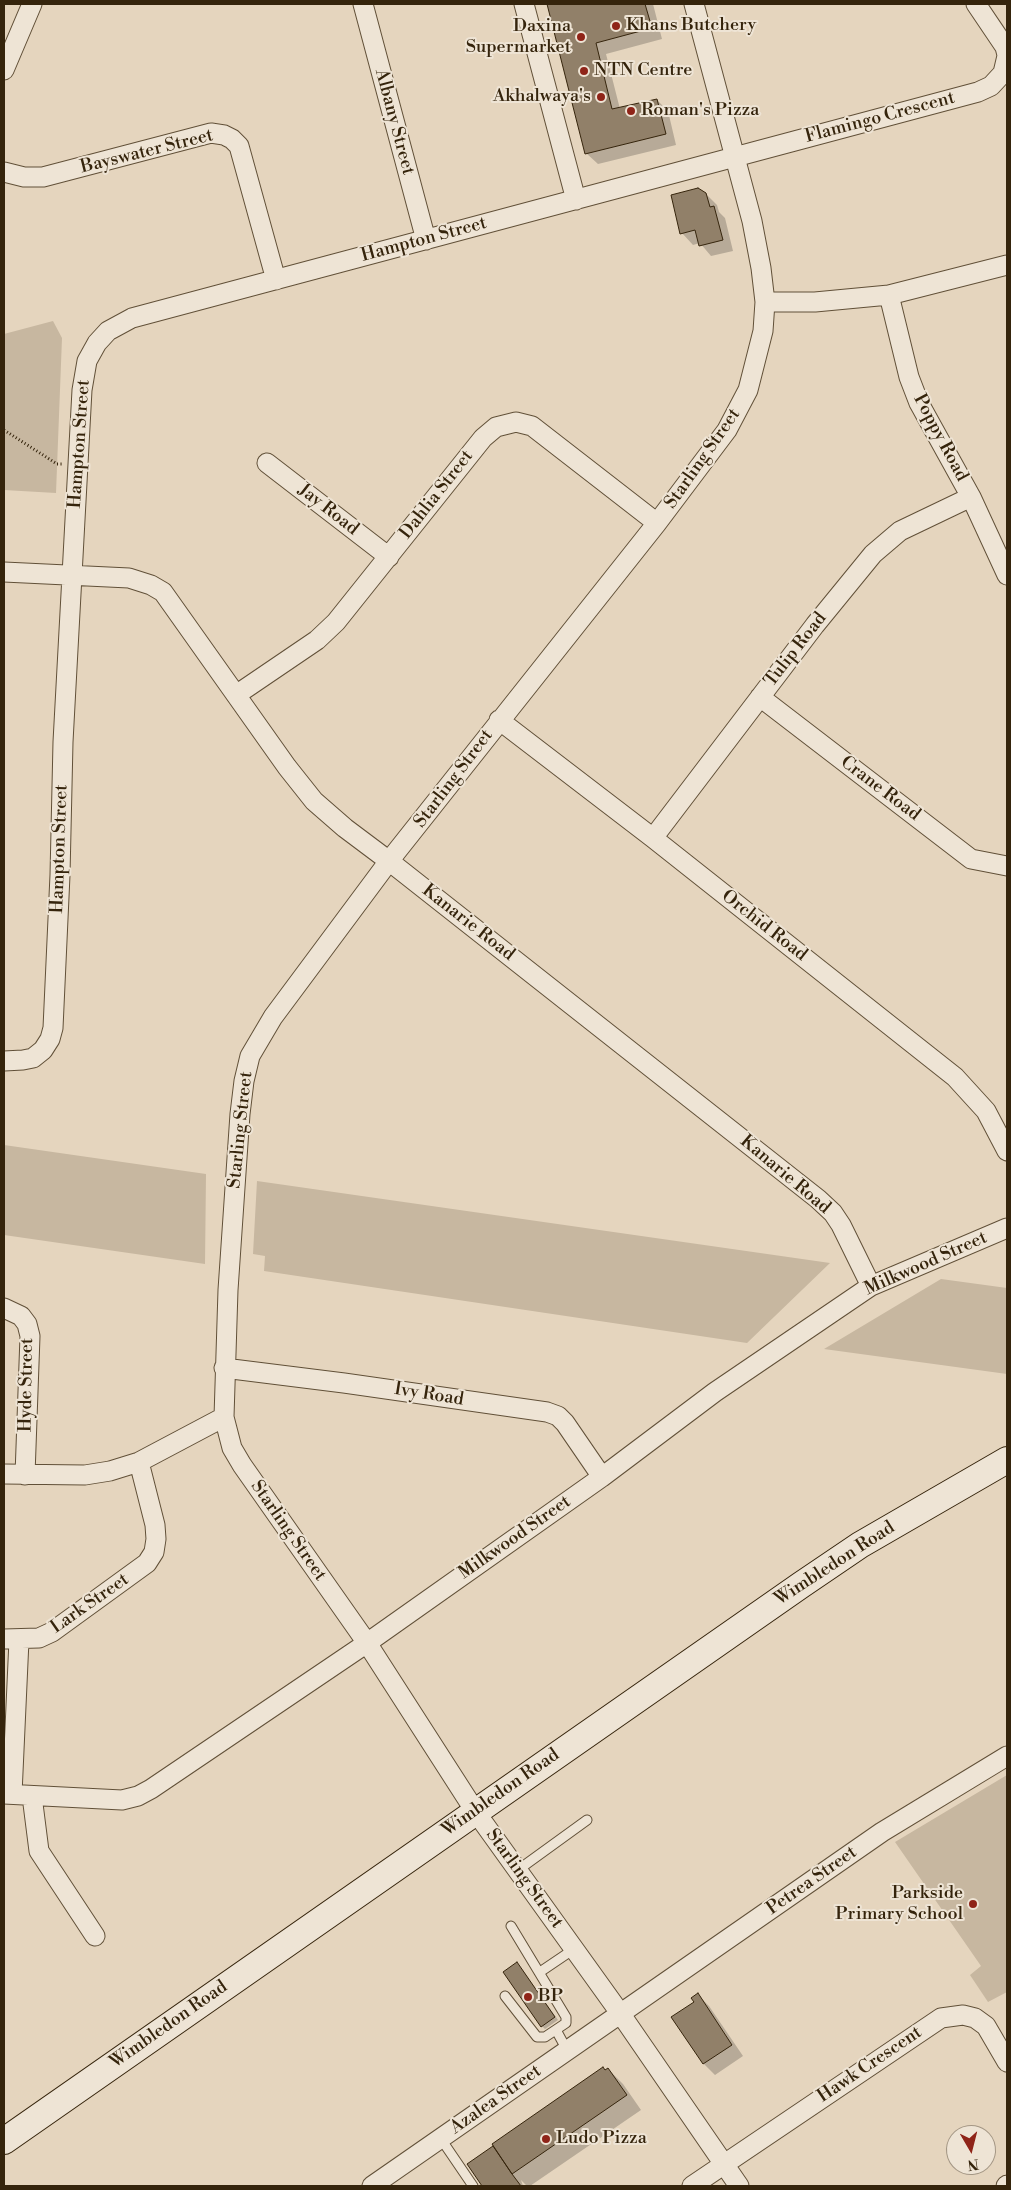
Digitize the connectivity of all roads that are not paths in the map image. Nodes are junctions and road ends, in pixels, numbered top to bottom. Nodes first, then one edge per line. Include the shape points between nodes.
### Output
1 (32, 4) edge
2 (363, 4) edge
3 (524, 4) edge
4 (694, 4) edge
5 (976, 4) edge
6 (1007, 55) edge
7 (4, 70) edge
8 (734, 157) junction
9 (4, 172) edge
10 (576, 200) junction
11 (426, 240) junction
12 (1007, 265) edge
13 (276, 280) junction
14 (889, 295) junction
15 (765, 302) junction
16 (268, 463) dead end
17 (971, 497) junction
18 (657, 523) junction
19 (389, 557) junction
20 (4, 572) edge
21 (1007, 575) edge
22 (72, 576) junction
23 (236, 695) junction
24 (760, 697) junction
25 (499, 720) junction
26 (652, 838) junction
27 (389, 861) junction
28 (1007, 866) edge
29 (4, 1060) edge
30 (1007, 1151) edge
31 (1007, 1228) edge
32 (871, 1286) junction
33 (4, 1308) edge
34 (224, 1368) junction
35 (224, 1417) junction
36 (1007, 1460) edge
37 (139, 1462) junction
38 (4, 1474) edge
39 (25, 1475) junction
40 (602, 1477) junction
41 (12, 1640) edge
42 (367, 1643) junction
43 (1007, 1756) edge
44 (8, 1794) edge
45 (32, 1796) junction
46 (475, 1811) junction
47 (587, 1820) dead end
48 (518, 1870) junction
49 (511, 1926) dead end
50 (95, 1936) dead end
51 (574, 1949) junction
52 (540, 1972) junction
53 (505, 1996) dead end
54 (620, 2013) junction
55 (556, 2030) junction
56 (567, 2050) junction
57 (1007, 2062) edge
58 (441, 2139) junction
59 (4, 2141) edge
60 (724, 2164) junction
61 (372, 2186) edge
62 (473, 2186) edge
63 (692, 2186) edge
64 (739, 2186) edge

1 - 7 street
2 - 11 street, Albany Street
3 - 10 street
4 - 8 street, Starling Street
5 - 6 street, Flamingo Crescent
6 - 8 street, Flamingo Crescent via 1003,73 991,86 978,92
8 - 10 street, Hampton Street
8 - 15 street, Starling Street via 752,221
9 - 13 street, Bayswater Street via 43,177 211,132 224,135 239,146
10 - 11 street, Hampton Street
11 - 13 street, Hampton Street
12 - 14 street
13 - 22 street, Hampton Street via 132,318 108,332 94,349 84,371
14 - 15 street via 816,302
14 - 17 street, Poppy Road via 919,403
15 - 18 street, Starling Street via 762,338 748,390 727,430
16 - 19 street, Jay Road
17 - 21 street, Poppy Road
17 - 24 street, Tulip Road via 887,540 820,618
18 - 19 street, Dahlia Street via 532,426 516,422 496,427 483,438
18 - 25 street, Starling Street
19 - 23 street, Dahlia Street via 336,622 317,640
20 - 22 street, Kanarie Road
22 - 23 street, Kanarie Road via 129,578 163,592
22 - 29 street, Hampton Street via 53,1028 43,1050 33,1058
23 - 27 street, Kanarie Road via 314,801
24 - 26 street, Tulip Road
24 - 28 street, Crane Road via 971,859
25 - 26 street, Orchid Road
25 - 27 street, Starling Street
26 - 30 street, Orchid Road via 955,1077 986,1111
27 - 32 street, Kanarie Road via 818,1199 841,1225
27 - 34 street, Starling Street via 273,1017 250,1056 240,1114
31 - 32 street, Milkwood Street
32 - 40 street, Milkwood Street via 715,1392
33 - 39 street, Hyde Street via 21,1316 30,1336
34 - 35 street, Starling Street
34 - 40 street, Ivy Road via 547,1412 565,1423
35 - 37 street
35 - 42 street, Starling Street via 232,1448 242,1465
36 - 46 street, Wimbledon Road via 860,1545
37 - 39 street via 85,1475
37 - 41 street, Lark Street via 155,1526 154,1552 147,1563 52,1632 39,1638
38 - 39 street
40 - 42 street, Milkwood Street
41 - 44 street, Lark Street
42 - 45 street, Milkwood Street via 138,1796 102,1800
42 - 46 street, Starling Street
43 - 54 street, Petrea Street via 882,1832
44 - 45 street, Milkwood Street
45 - 50 street via 39,1851
46 - 48 street, Starling Street
46 - 59 street, Wimbledon Road
47 - 48 lane
48 - 51 street, Starling Street
49 - 52 lane
51 - 52 lane
51 - 54 street, Starling Street
52 - 55 lane via 566,2019 566,2023
53 - 55 lane via 536,2036 545,2037
54 - 56 street, Azalea Street
54 - 60 street, Starling Street
55 - 56 lane
56 - 58 street, Azalea Street
57 - 60 street, Hawk Crescent via 986,2026 975,2018 958,2015 941,2018
58 - 61 street, Azalea Street
58 - 62 lane
60 - 63 street, Hawk Crescent
60 - 64 street, Starling Street

